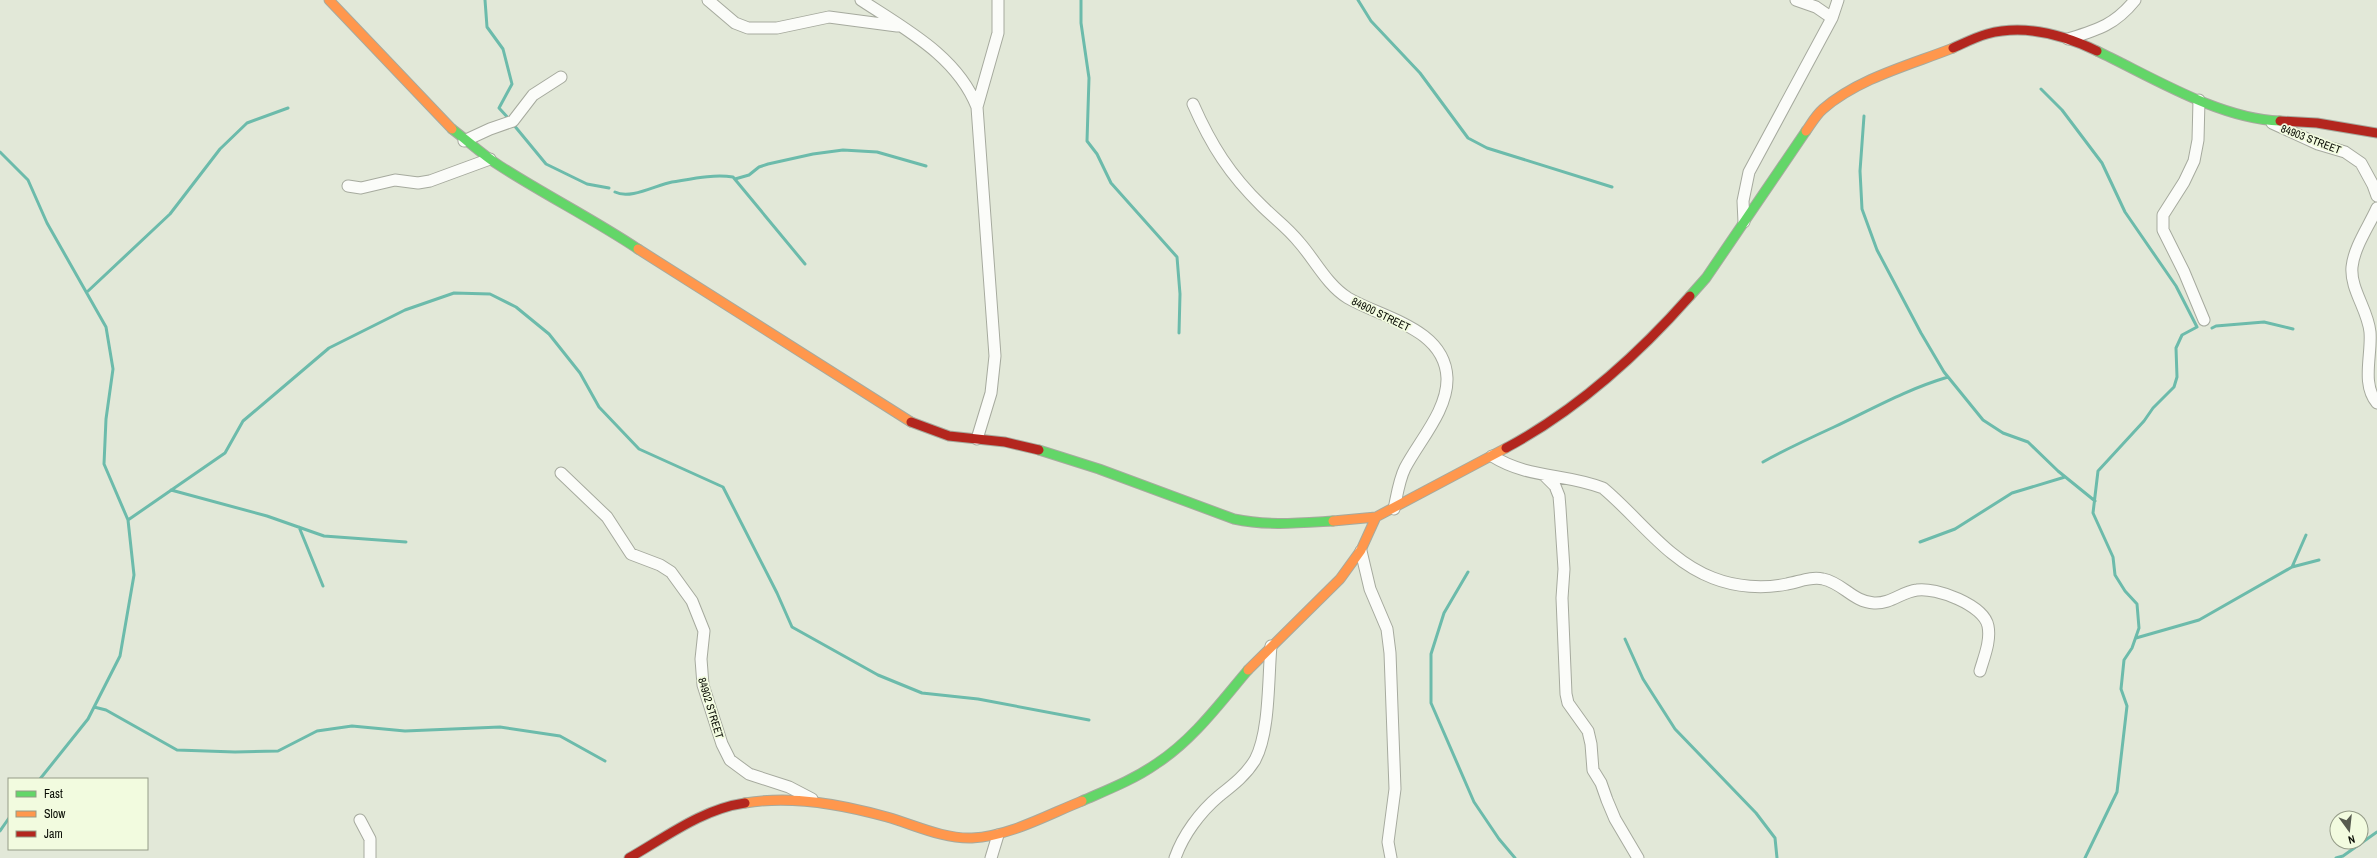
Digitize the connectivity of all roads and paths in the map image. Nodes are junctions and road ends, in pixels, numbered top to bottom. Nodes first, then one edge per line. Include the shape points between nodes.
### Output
1 (329, 0) edge
2 (708, 0) edge
3 (861, 0) edge
4 (998, 0) edge
5 (1796, 0) edge
6 (1838, 0) edge
7 (2135, 0) edge
8 (1832, 18) junction
9 (902, 27) junction
10 (2068, 39) junction
11 (561, 77) dead end
12 (2199, 100) junction
13 (1193, 104) dead end
14 (977, 107) junction
15 (2268, 121) junction
16 (2377, 133) edge
17 (464, 141) junction
18 (490, 160) junction
19 (348, 186) dead end
20 (2377, 196) edge
21 (2377, 208) edge
22 (1744, 222) junction
23 (2204, 320) dead end
24 (2377, 403) edge
25 (977, 439) junction
26 (1492, 456) junction
27 (561, 473) dead end
28 (1545, 476) junction
29 (1394, 509) junction
30 (1376, 517) junction
31 (1361, 551) junction
32 (1271, 646) junction
33 (1980, 671) dead end
34 (819, 803) junction
35 (360, 820) dead end
36 (998, 835) junction
37 (370, 858) edge
38 (629, 858) edge
39 (991, 858) edge
40 (1176, 858) edge
41 (1391, 858) edge
42 (1638, 858) edge

1 - 17 street
2 - 9 street via 735,23 748,28 777,28 829,17
3 - 9 street
4 - 14 street via 998,33
5 - 8 street via 1816,7
6 - 8 street
7 - 10 street via 2116,20 2104,27
8 - 22 street via 1749,172 1743,202
9 - 14 street via 948,63 962,80
10 - 12 street
10 - 22 street via 2024,30 1988,34 1865,83 1843,95 1822,110 1812,121
11 - 17 street via 533,95 513,121
12 - 15 street
12 - 23 street via 2198,140 2194,161 2163,215 2163,230
13 - 29 street, 84900 STREET via 1220,159 1255,199 1286,227 1336,289 1348,298 1410,327 1434,346 1443,362 1447,378 1444,397 1404,469
14 - 25 street via 995,356 991,393
15 - 16 street via 2317,123
15 - 20 street, 84903 STREET via 2318,144 2345,152 2361,163 2374,185
17 - 18 street
18 - 19 street via 430,181 394,180 360,188
18 - 25 street via 546,196 600,224 698,289 846,379 898,415 949,436
21 - 24 street via 2354,256 2352,269 2370,332 2368,381 2370,392
22 - 26 street via 1706,278 1662,328 1565,413
25 - 30 street via 1005,442 1049,453 1234,520 1291,524
26 - 28 street via 1508,466
26 - 29 street
27 - 34 street, 84902 STREET via 607,517 631,554 671,572 692,601 704,631 701,659 703,685 722,744 730,760 749,774 789,787
28 - 33 street via 1590,483 1603,488 1667,549 1694,570 1736,585 1765,587 1812,578 1823,579 1863,602 1882,603 1918,589 1929,590 1967,603 1981,614 1988,625 1989,638
28 - 42 street via 1555,486 1559,496 1564,570 1562,598 1566,694 1568,702 1588,731 1592,744 1593,770 1601,783 1609,807
29 - 30 street
30 - 31 street
31 - 32 street via 1341,577
31 - 41 street via 1370,589 1387,629 1390,653 1395,789 1388,842
32 - 36 street via 1178,747 1157,764 1123,783
32 - 40 street via 1264,729 1255,760 1239,782 1213,802 1186,834
34 - 36 street via 875,814 952,836 970,838
34 - 38 street via 783,799 759,800 719,809 700,817
35 - 37 street via 370,839
36 - 39 street

